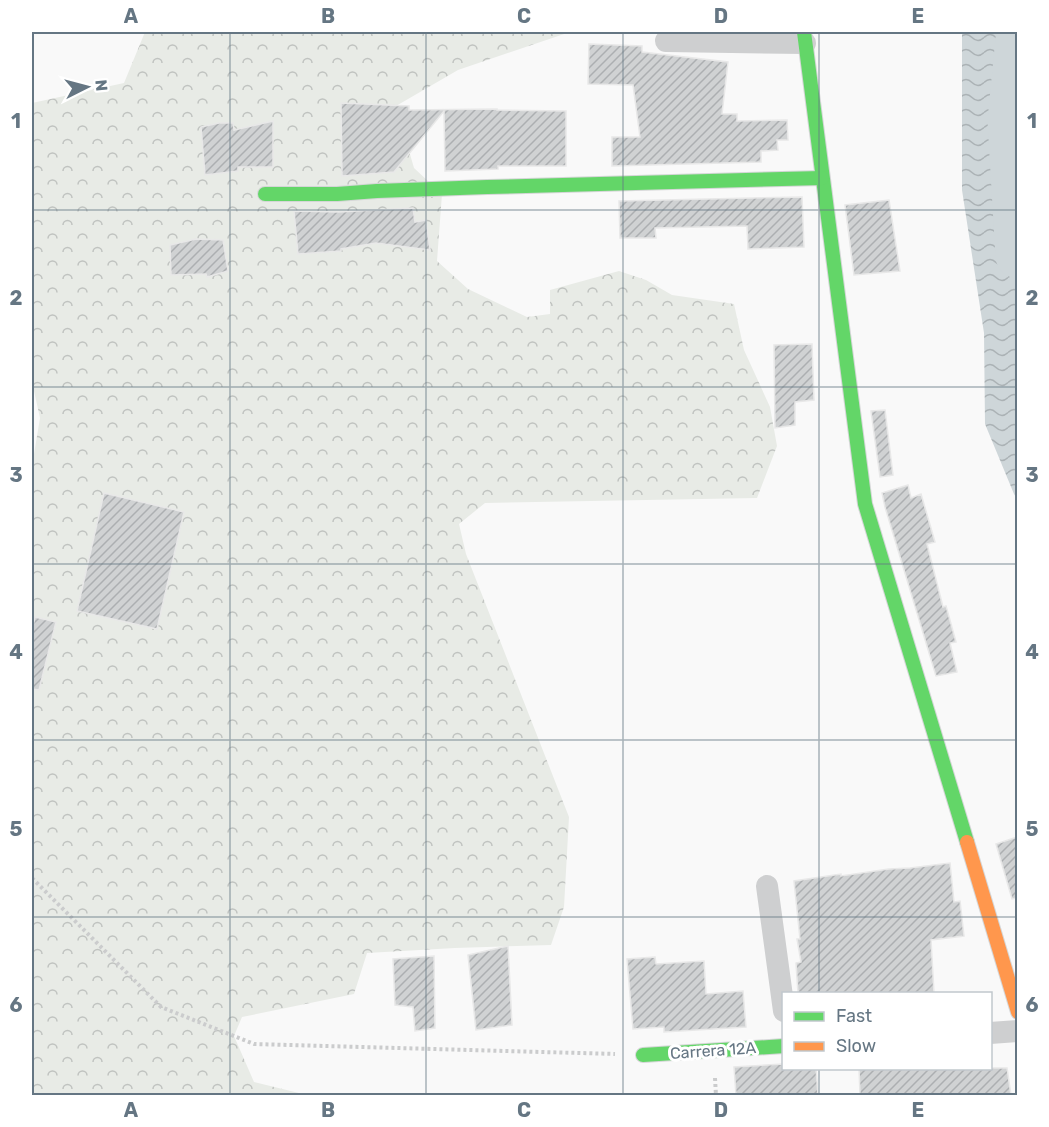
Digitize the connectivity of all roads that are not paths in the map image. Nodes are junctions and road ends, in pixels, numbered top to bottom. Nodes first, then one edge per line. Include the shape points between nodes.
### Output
1 (804, 37) edge
2 (666, 41) dead end
3 (822, 178) junction
4 (265, 194) dead end
5 (767, 886) dead end
6 (782, 1003) edge
7 (1017, 1012) edge
8 (1017, 1031) edge
9 (992, 1033) edge
10 (782, 1046) edge
11 (643, 1055) road end

1 - 2 street
1 - 3 street
3 - 4 street
3 - 7 street via 865,504
5 - 6 street
8 - 9 street
10 - 11 street, Carrera 12A

